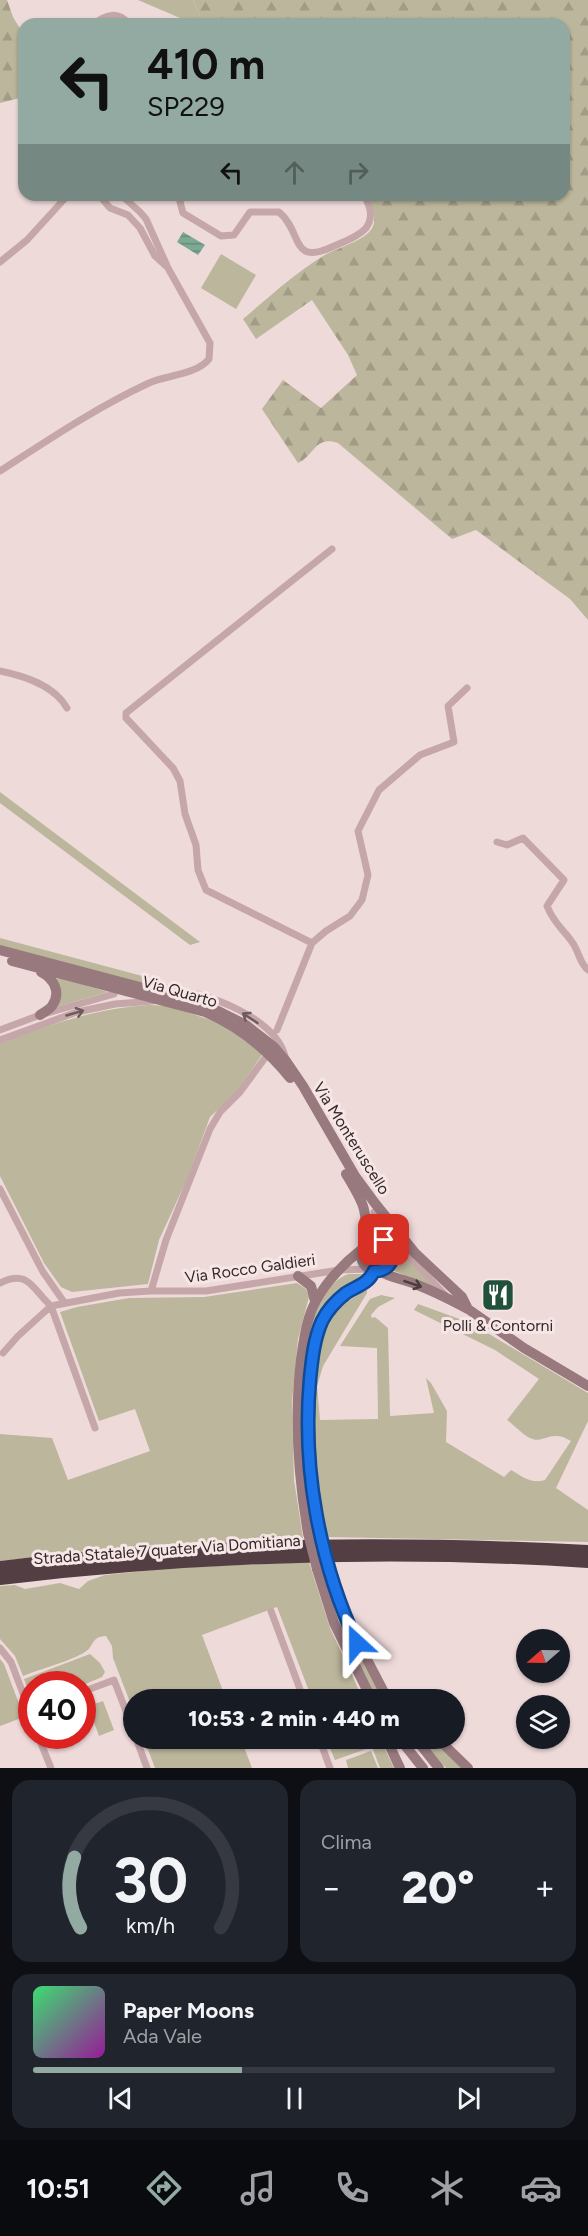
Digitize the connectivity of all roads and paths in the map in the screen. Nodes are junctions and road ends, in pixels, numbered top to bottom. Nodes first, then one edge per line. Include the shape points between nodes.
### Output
1 (102, 18) edge
2 (122, 18) edge
3 (63, 201) edge
4 (104, 201) edge
5 (128, 201) edge
6 (180, 201) edge
7 (366, 201) edge
8 (0, 262) edge
9 (168, 268) junction
10 (0, 471) edge
11 (332, 549) dead end
12 (0, 671) edge
13 (467, 688) dead end
14 (67, 708) dead end
15 (497, 842) dead end
16 (312, 943) junction
17 (0, 950) edge
18 (0, 957) edge
19 (37, 967) junction
20 (588, 970) edge
21 (173, 990) dead end
22 (114, 994) dead end
23 (160, 1000) junction
24 (40, 1015) junction
25 (0, 1030) edge
26 (277, 1030) dead end
27 (0, 1040) edge
28 (265, 1058) dead end
29 (286, 1061) junction
30 (0, 1189) edge
31 (374, 1212) dead end
32 (393, 1238) junction
33 (362, 1248) junction
34 (339, 1270) junction
35 (374, 1270) junction
36 (298, 1276) junction
37 (389, 1278) junction
38 (0, 1283) edge
39 (364, 1284) junction
40 (151, 1291) junction
41 (447, 1297) junction
42 (64, 1302) junction
43 (315, 1302) junction
44 (51, 1306) junction
45 (468, 1309) junction
46 (3, 1353) dead end
47 (588, 1386) edge
48 (95, 1428) dead end
49 (588, 1552) edge
50 (588, 1561) edge
51 (0, 1568) edge
52 (0, 1578) edge
53 (271, 1611) dead end
54 (0, 1648) edge
55 (18, 1680) edge
56 (96, 1687) edge
57 (300, 1689) edge
58 (367, 1689) edge
59 (382, 1689) edge
60 (123, 1703) edge
61 (43, 1749) edge
62 (140, 1749) edge
63 (323, 1749) edge
64 (391, 1749) edge
65 (408, 1749) edge
66 (424, 1749) edge
67 (448, 1749) edge
68 (51, 1768) edge
69 (147, 1768) edge
70 (330, 1768) edge
71 (400, 1768) edge
72 (423, 1768) edge
73 (439, 1768) edge
74 (468, 1768) edge

1 - 2 street
3 - 8 street via 27,240
4 - 9 street via 110,208 128,215 155,256
5 - 9 street via 146,219
6 - 7 street via 183,213 224,236 234,235 250,212 279,212 304,251 317,254 363,232 371,212
9 - 10 street via 210,343 205,364 121,396
11 - 16 street via 126,713 126,718 173,768 180,781 198,870 206,890
12 - 14 street via 40,683
13 - 16 street via 448,706 454,742 420,755 379,790 358,831 368,875 362,900 350,916
15 - 20 street via 507,845 523,838 564,880 547,906 553,921 574,945 581,964
16 - 26 street
17 - 29 street, Via Quarto via 204,1004 246,1025
18 - 19 street, Via Quarto
19 - 23 street, Via Quarto
19 - 24 street via 51,978 56,992 54,1004
29 -> 21 street via 273,1036 251,1018 203,995
22 - 24 street
27 -> 23 street via 77,1012
23 - 33 street, Via Quarto via 205,1012 230,1024 281,1066 364,1204 367,1223
24 - 25 street
28 - 40 street via 210,1129 166,1240
29 - 32 street, Via Monteruscello
30 - 42 street via 43,1272
31 - 32 street
32 - 33 street via 375,1239
32 - 35 street via 392,1262
32 - 41 street
32 - 45 street, Via Monteruscello via 462,1297
33 - 34 street
33 - 35 street via 362,1261
34 - 35 street, Via Rocco Galdieri
34 - 36 street, Via Rocco Galdieri
34 - 43 street
35 - 37 street
35 - 39 street
36 - 40 street, Via Rocco Galdieri via 206,1291
36 - 43 street via 311,1286
37 - 39 street
37 -> 41 street
38 - 44 street via 22,1278
39 - 59 street, bridge via 344,1294 324,1318 314,1349 308,1436 312,1483 329,1568 348,1623
40 - 42 street, Via Rocco Galdieri
41 - 45 street
42 - 44 street, Via Rocco Galdieri
43 - 58 street, bridge via 304,1336 297,1408 300,1478 308,1533 334,1623
44 - 46 street
44 - 48 street
45 - 47 street, Via Monteruscello
49 - 51 highway, Strada Statale 7 quater Via Domitiana via 299,1546 180,1551
50 - 52 highway, Strada Statale 7 quater Via Domitiana via 438,1555 275,1556 72,1569
53 - 57 street
54 - 55 street
56 - 60 street via 114,1680
61 - 68 street
62 - 69 street
63 - 70 street
64 - 71 street
65 - 72 street
66 - 73 street
67 - 74 street

